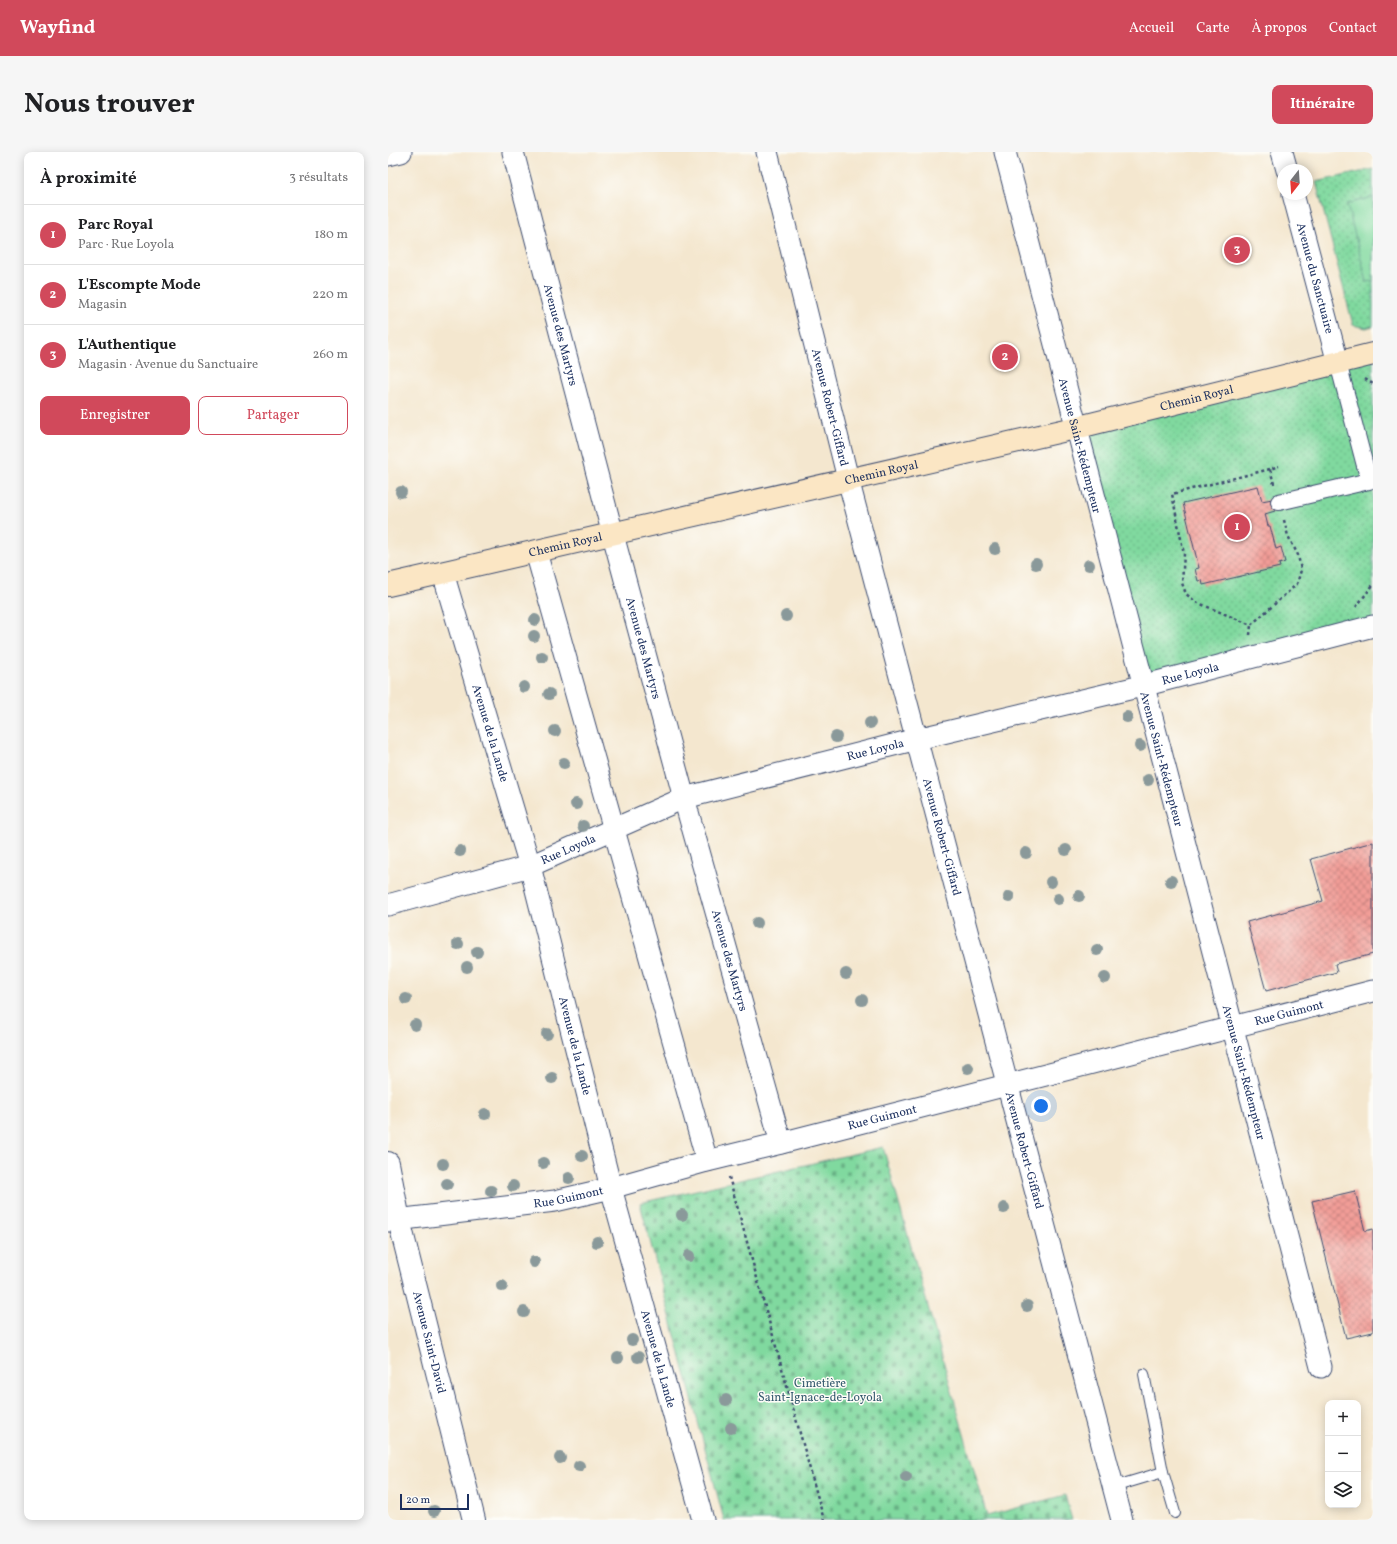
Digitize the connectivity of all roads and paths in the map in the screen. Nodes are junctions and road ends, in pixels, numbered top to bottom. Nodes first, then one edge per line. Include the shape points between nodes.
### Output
1 (401, 152) edge
2 (513, 152) edge
3 (767, 152) edge
4 (1005, 152) edge
5 (1282, 152) edge
6 (388, 155) edge
7 (1285, 164) edge
8 (1295, 200) edge
9 (1373, 354) edge
10 (1338, 363) junction
11 (1075, 428) junction
12 (1280, 466) dead end
13 (1270, 469) junction
14 (848, 479) junction
15 (1279, 502) junction
16 (613, 535) junction
17 (536, 552) junction
18 (443, 573) junction
19 (388, 586) edge
20 (1373, 626) edge
21 (1142, 686) junction
22 (917, 739) junction
23 (684, 798) junction
24 (614, 830) junction
25 (530, 866) junction
26 (388, 906) edge
27 (1373, 992) edge
28 (1233, 1027) junction
29 (1008, 1085) junction
30 (781, 1143) junction
31 (715, 1159) junction
32 (388, 1163) edge
33 (611, 1188) junction
34 (394, 1220) edge
35 (1321, 1366) dead end
36 (1144, 1374) dead end
37 (1163, 1472) junction
38 (1113, 1487) junction
39 (1174, 1512) dead end
40 (474, 1520) edge
41 (703, 1520) edge
42 (824, 1520) edge
43 (1122, 1520) edge

1 - 6 street
2 - 16 street, Avenue des Martyrs
3 - 14 street, Avenue Robert-Giffard
4 - 11 street, Avenue Saint-Rédempteur
5 - 7 street
8 - 10 street, Avenue du Sanctuaire
9 - 10 main road, Chemin Royal
10 - 11 main road, Chemin Royal
10 - 15 street via 1369,481
11 - 14 main road, Chemin Royal
11 - 21 street, Avenue Saint-Rédempteur
12 - 13 path
13 - 15 path
13 - 15 path via 1172,494 1184,554 1182,583 1186,594 1196,602 1251,625 1297,584 1301,570 1298,555 1288,536
14 - 16 main road, Chemin Royal
14 - 22 street, Avenue Robert-Giffard
16 - 17 main road, Chemin Royal
16 - 23 street, Avenue des Martyrs
17 - 18 main road, Chemin Royal
17 - 24 street
18 - 19 main road, Chemin Royal
18 - 25 street, Avenue de la Lande
20 - 21 street, Rue Loyola
21 - 22 street, Rue Loyola
21 - 28 street, Avenue Saint-Rédempteur
22 - 23 street, Rue Loyola
22 - 29 street, Avenue Robert-Giffard
23 - 24 street, Rue Loyola
23 - 30 street, Avenue des Martyrs
24 - 25 street, Rue Loyola
24 - 31 street
25 - 26 street, Rue Loyola
25 - 33 street, Avenue de la Lande
27 - 28 street, Rue Guimont
28 - 29 street, Rue Guimont
28 - 35 street, Avenue Saint-Rédempteur
29 - 30 street, Rue Guimont
29 - 38 street, Avenue Robert-Giffard
30 - 31 street, Rue Guimont
31 - 33 street, Rue Guimont
31 - 42 path
32 - 34 street, Avenue Saint-David
33 - 34 street, Rue Guimont via 555,1201
33 - 41 street, Avenue de la Lande
34 - 40 street, Avenue Saint-David
36 - 37 lane
37 - 38 lane
37 - 39 lane
38 - 43 street, Avenue Robert-Giffard

